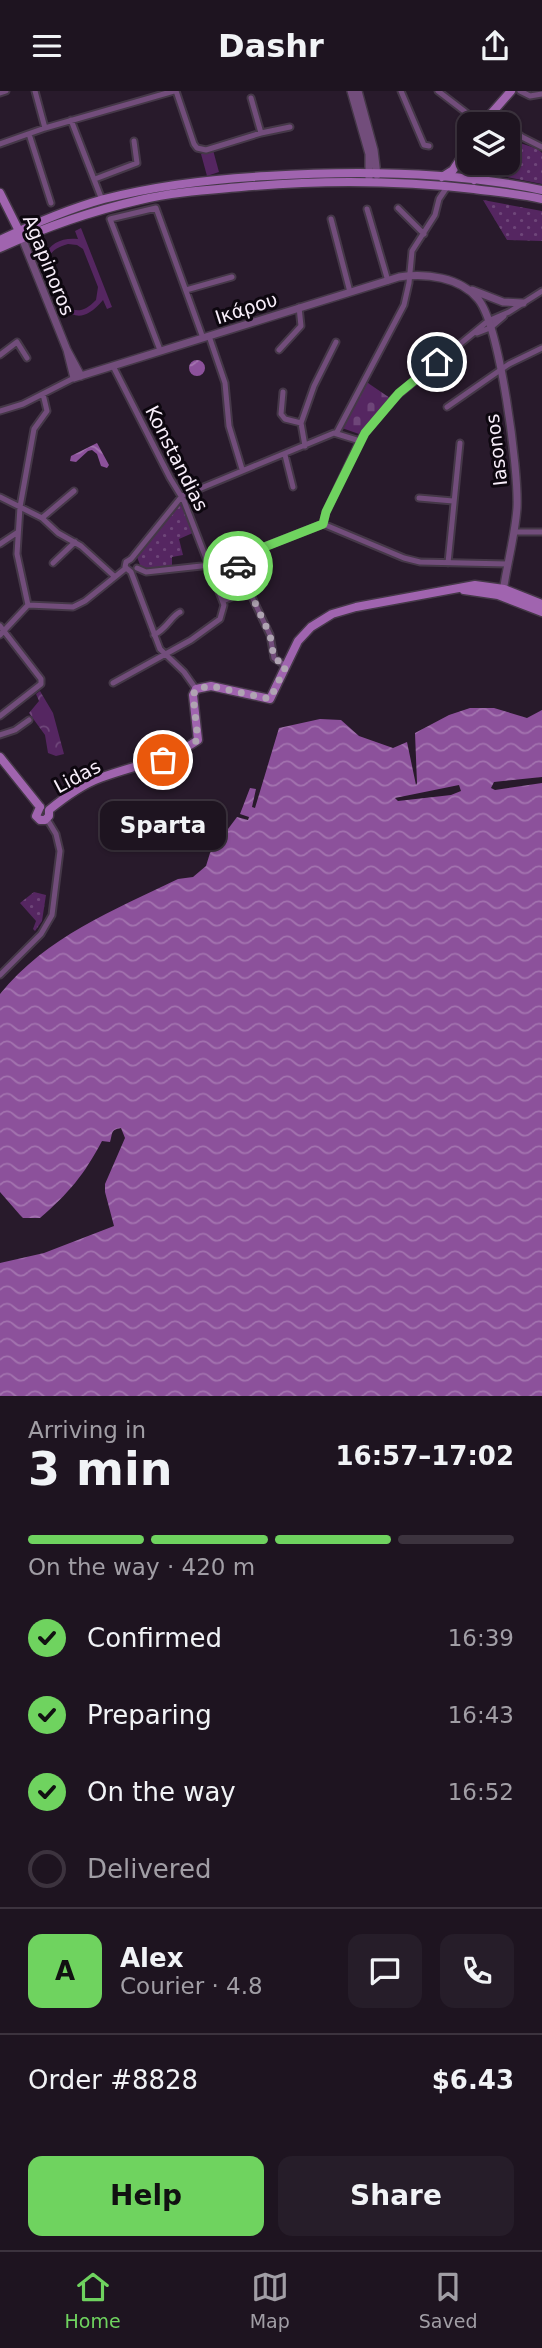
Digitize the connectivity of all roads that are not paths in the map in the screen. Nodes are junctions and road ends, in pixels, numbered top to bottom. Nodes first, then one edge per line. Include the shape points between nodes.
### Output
1 (6, 91) edge
2 (35, 91) edge
3 (175, 91) edge
4 (351, 91) edge
5 (358, 91) edge
6 (401, 91) edge
7 (438, 91) edge
8 (511, 91) edge
9 (520, 91) edge
10 (0, 93) edge
11 (542, 94) edge
12 (251, 98) dead end
13 (494, 111) edge
14 (465, 112) edge
15 (71, 120) junction
16 (290, 127) dead end
17 (45, 128) junction
18 (261, 132) junction
19 (29, 134) junction
20 (520, 135) edge
21 (134, 141) dead end
22 (0, 144) edge
23 (429, 146) dead end
24 (542, 147) edge
25 (457, 164) edge
26 (467, 175) edge
27 (373, 176) junction
28 (442, 177) junction
29 (95, 179) junction
30 (475, 180) junction
31 (429, 184) junction
32 (448, 186) junction
33 (542, 191) edge
34 (0, 193) edge
35 (439, 199) junction
36 (542, 199) edge
37 (102, 200) junction
38 (51, 203) dead end
39 (398, 208) dead end
40 (367, 209) dead end
41 (331, 219) dead end
42 (21, 234) junction
43 (424, 234) junction
44 (0, 240) edge
45 (0, 248) edge
46 (410, 275) junction
47 (232, 277) dead end
48 (388, 281) junction
49 (461, 286) junction
50 (186, 290) junction
51 (542, 291) edge
52 (350, 292) junction
53 (523, 303) junction
54 (299, 307) junction
55 (489, 325) junction
56 (206, 337) junction
57 (336, 342) dead end
58 (542, 348) edge
59 (67, 349) junction
60 (160, 350) junction
61 (279, 350) dead end
62 (0, 355) edge
63 (27, 358) dead end
64 (73, 360) junction
65 (113, 366) junction
66 (97, 370) junction
67 (501, 370) junction
68 (77, 377) junction
69 (283, 392) dead end
70 (43, 394) junction
71 (447, 407) dead end
72 (0, 411) edge
73 (301, 423) junction
74 (337, 432) junction
75 (360, 441) junction
76 (460, 443) dead end
77 (305, 446) junction
78 (285, 455) junction
79 (242, 470) junction
80 (293, 488) dead end
81 (74, 491) dead end
82 (182, 496) junction
83 (0, 497) edge
84 (419, 498) dead end
85 (453, 501) junction
86 (20, 507) junction
87 (42, 518) junction
88 (323, 524) junction
89 (18, 532) junction
90 (514, 532) junction
91 (542, 532) edge
92 (75, 542) junction
93 (0, 544) edge
94 (131, 559) junction
95 (234, 559) junction
96 (53, 563) dead end
97 (448, 563) junction
98 (507, 564) junction
99 (206, 567) junction
100 (131, 569) junction
101 (114, 576) junction
102 (250, 589) junction
103 (501, 592) junction
104 (223, 601) junction
105 (542, 604) edge
106 (28, 605) junction
107 (180, 612) dead end
108 (542, 612) edge
109 (1, 630) edge
110 (154, 635) junction
111 (164, 654) junction
112 (286, 666) junction
113 (113, 683) dead end
114 (196, 689) junction
115 (0, 716) edge
116 (29, 720) dead end
117 (0, 736) edge
118 (0, 757) edge
119 (45, 812) junction
120 (0, 975) edge

1 - 10 street
2 - 17 street
3 - 15 street
3 - 18 street via 197,148 206,150
4 - 27 street
5 - 27 street
6 - 23 street via 424,145
7 - 14 street
8 - 13 main road
9 - 11 street via 530,96
12 - 18 street
15 - 17 street
15 - 29 street
16 - 18 street
17 - 19 street
19 - 22 street
19 - 38 street
20 - 24 street
21 - 29 street via 137,163
25 - 28 main road
26 - 30 main road
27 - 28 main road
27 - 31 main road
27 - 37 main road via 205,180
27 - 42 main road via 166,195
28 - 30 main road
29 - 37 street
30 - 33 main road
31 - 32 main road
31 - 35 street
32 - 35 street
32 - 36 main road
34 - 42 main road, Agapinoros
35 - 43 street
37 - 42 main road
39 - 43 street
40 - 48 street
41 - 52 street
42 - 44 main road
42 - 45 main road
42 - 59 street, Agapinoros
43 - 46 street via 412,251
46 - 48 street, Ικάρου
46 - 49 street, Ικάρου via 438,277
46 - 74 street via 400,314
47 - 50 street
48 - 52 street, Ικάρου
49 - 53 street, Ικάρου via 503,302
49 - 55 street via 480,301
50 - 56 street
50 - 60 street via 156,208 110,219
51 - 53 street
52 - 54 street, Ικάρου
53 - 55 street
54 - 56 street, Ικάρου
54 - 61 street via 301,326
55 - 67 street, Iasonos
55 - 75 street via 399,393
56 - 60 street, Ικάρου
56 - 79 street via 225,383 229,426
57 - 73 street
58 - 67 street
59 - 64 street, Agapinoros
59 - 68 street, Agapinoros
60 - 65 street, Ικάρου
62 - 63 street via 18,342
64 - 66 street
64 - 68 street, Agapinoros
65 - 66 street, Ικάρου
65 - 82 street, Konstandias
66 - 68 street, Ικάρου
67 - 71 street
67 - 90 street, Iasonos via 517,482
68 - 70 street, Ικάρου
69 - 73 street via 281,414
70 - 72 street, Ικάρου
70 - 86 street via 47,411 34,429
73 - 77 street
74 - 75 street
74 - 77 street
75 - 88 street
76 - 85 street
77 - 78 street
78 - 79 street
78 - 80 street
79 - 82 street
81 - 87 street
82 - 94 street
82 - 99 street, Konstandias
83 - 86 street
84 - 85 street
85 - 97 street
86 - 87 street
86 - 89 street
87 - 92 street
88 - 95 street
88 - 97 street via 404,558
89 - 93 street
89 - 106 street via 17,554
90 - 91 street
90 - 98 street, Iasonos
92 - 96 street
92 - 101 street
94 - 100 street via 126,563
94 - 100 street via 137,562
95 - 99 street
95 - 102 street
97 - 98 street
98 - 103 street, Iasonos
99 - 100 street
99 - 104 street, Konstandias
100 - 101 street
100 - 110 street
101 - 106 street via 73,607
102 - 104 street
102 - 112 street via 270,635 274,658
103 - 105 main road
103 - 108 main road
103 - 112 main road via 475,585 325,617 298,641
104 - 111 street via 219,619
106 - 109 street
107 - 110 street
109 - 115 street via 40,675 41,684
110 - 111 street
111 - 113 street
111 - 114 street
112 - 114 main road via 270,699 211,686
114 - 119 main road, Lidas via 198,740 163,760 90,782
116 - 117 street
118 - 119 main road
119 - 120 street via 60,851 50,922

